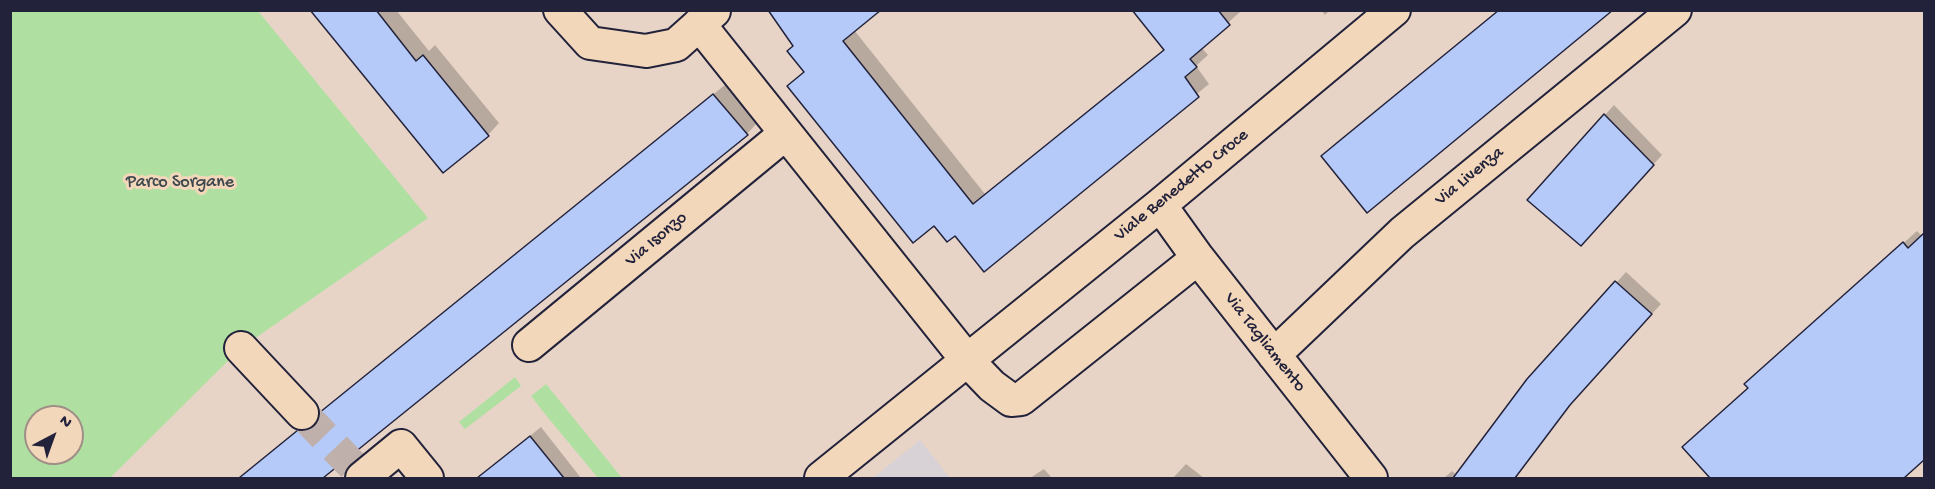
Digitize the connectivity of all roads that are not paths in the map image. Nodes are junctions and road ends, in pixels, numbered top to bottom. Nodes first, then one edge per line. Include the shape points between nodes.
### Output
1 (560, 10) edge
2 (1394, 10) edge
3 (1675, 10) edge
4 (707, 17) edge
5 (785, 134) junction
6 (1160, 205) junction
7 (1198, 258) junction
8 (528, 345) dead end
9 (241, 348) dead end
10 (1274, 355) junction
11 (967, 360) junction
12 (302, 413) tunnel mouth
13 (361, 475) edge
14 (427, 478) edge
15 (821, 478) edge
16 (1371, 478) edge

1 - 4 street via 590,43 646,51 676,45
2 - 6 street, Viale Benedetto Croce
3 - 10 street, Via Livenza via 1402,233
4 - 5 street
5 - 8 street, Via Isonzo
5 - 11 street
6 - 7 street, Via Tagliamento
6 - 11 street, Viale Benedetto Croce
7 - 10 street, Via Tagliamento
7 - 11 street via 1021,399 1011,400 1001,394
9 - 12 street
10 - 16 street, Via Tagliamento
11 - 15 street, Viale Benedetto Croce
13 - 14 street via 401,446

